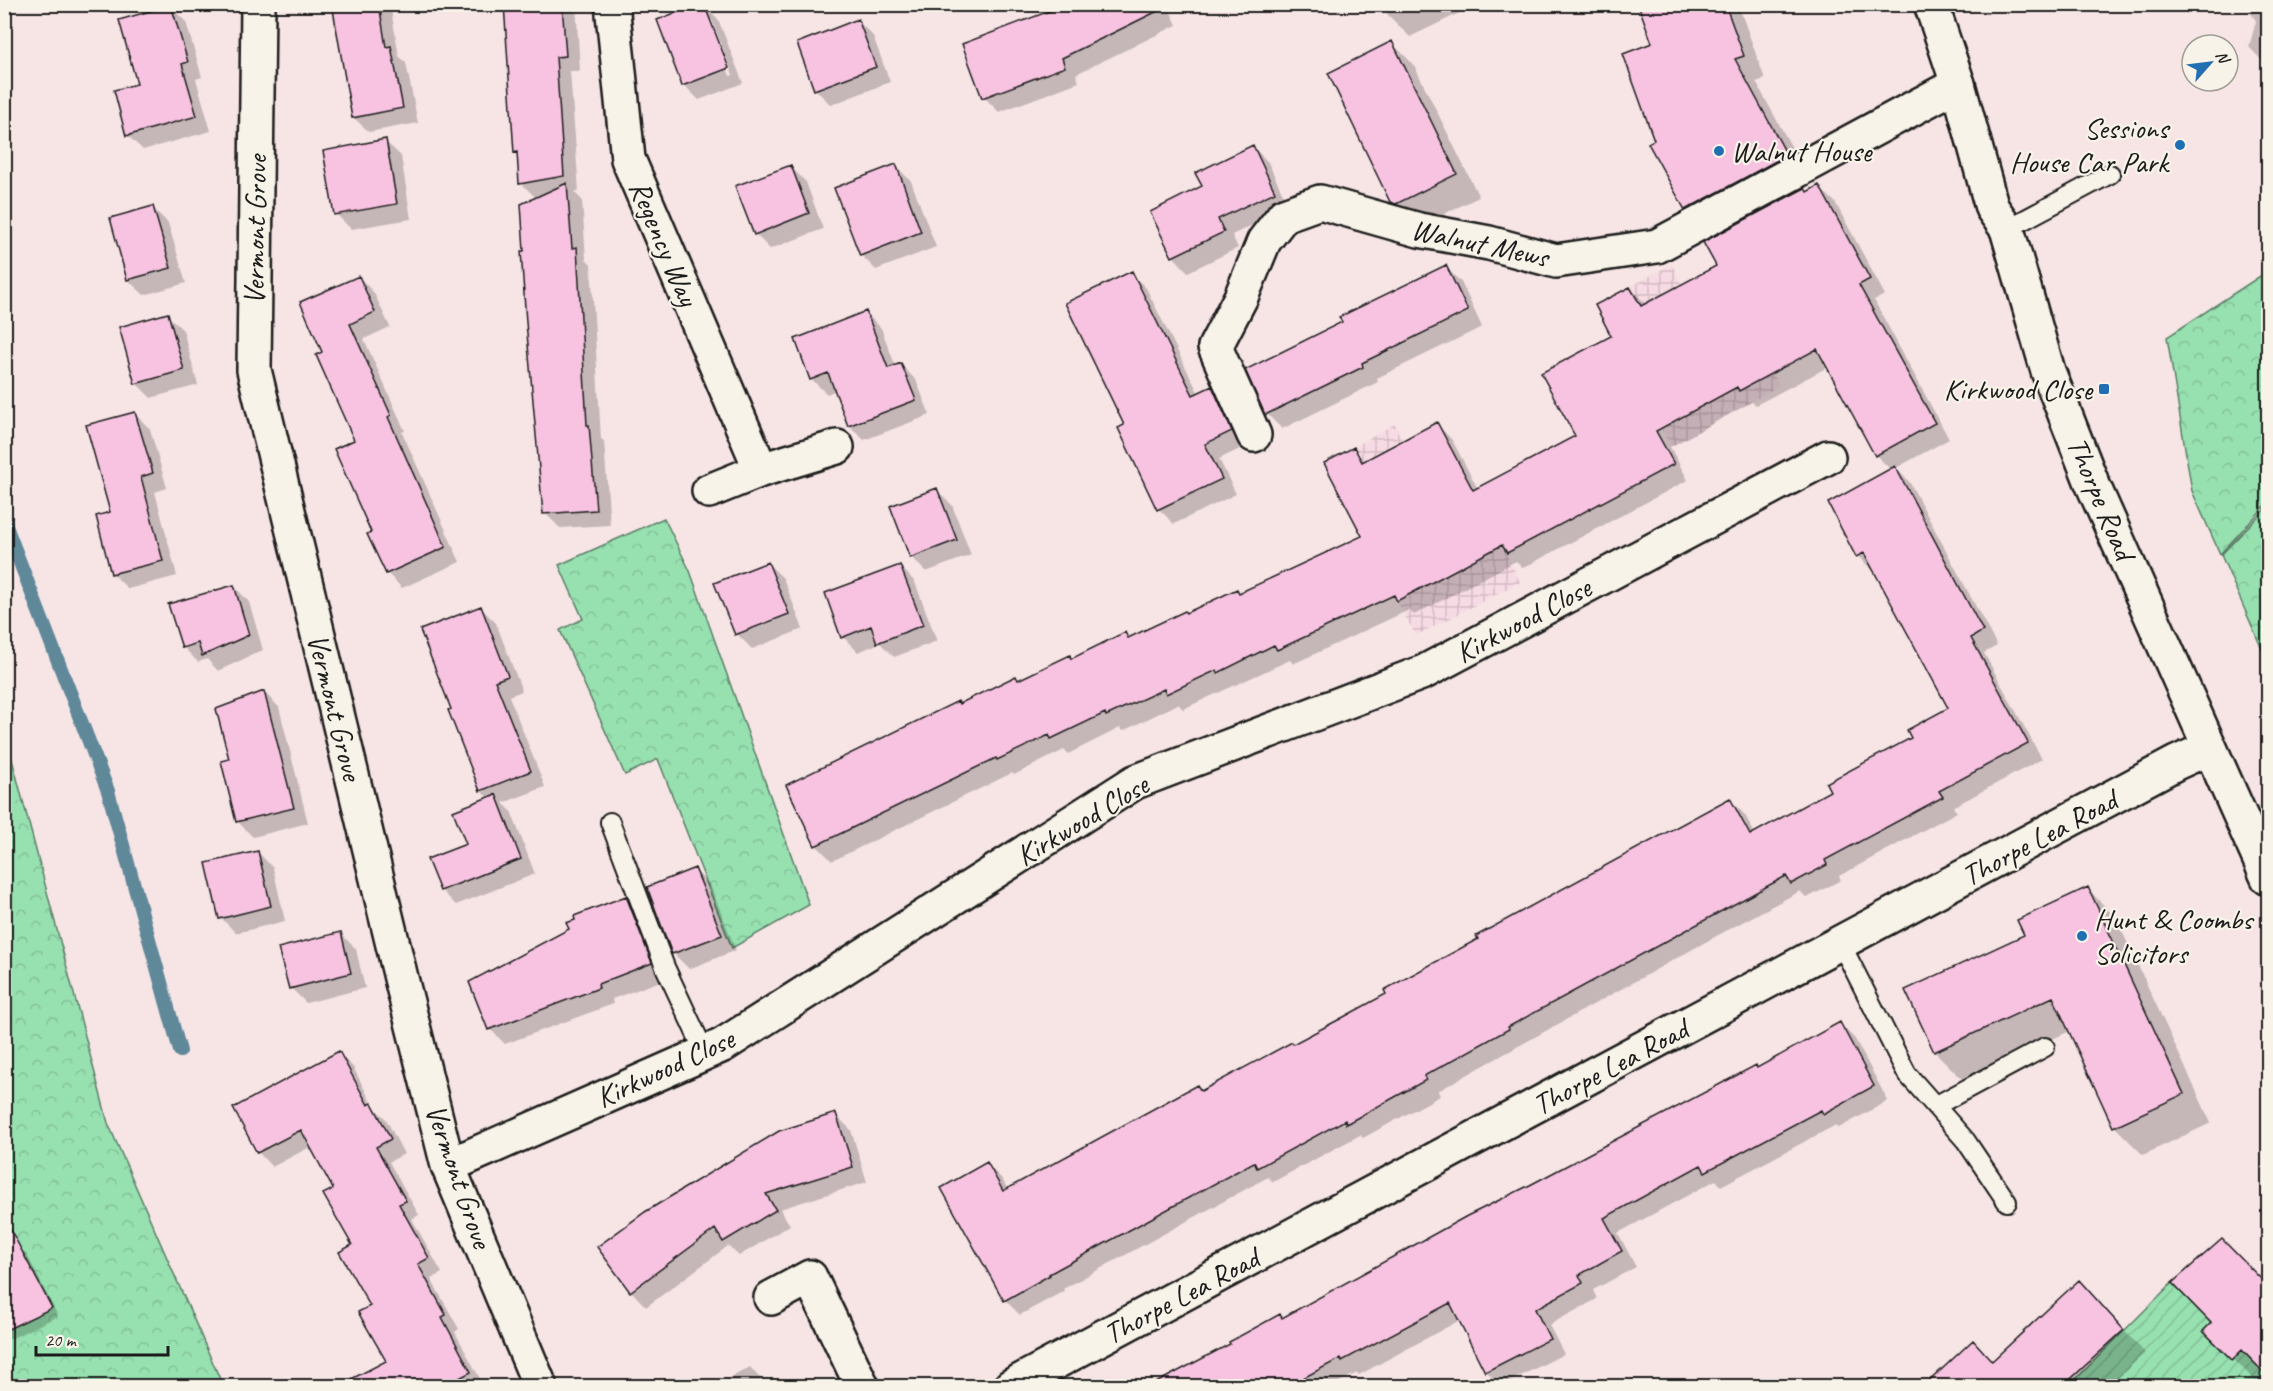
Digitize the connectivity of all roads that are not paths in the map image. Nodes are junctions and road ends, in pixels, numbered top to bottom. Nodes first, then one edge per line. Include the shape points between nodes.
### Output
1 (258, 4) edge
2 (612, 4) edge
3 (1930, 4) edge
4 (1958, 84) junction
5 (2110, 174) dead end
6 (2007, 229) junction
7 (1254, 435) dead end
8 (837, 447) dead end
9 (1828, 457) dead end
10 (761, 470) junction
11 (710, 491) dead end
12 (2209, 748) junction
13 (610, 822) dead end
14 (2268, 878) edge
15 (1841, 944) junction
16 (2045, 1047) dead end
17 (705, 1053) junction
18 (1935, 1106) junction
19 (448, 1166) junction
20 (2007, 1202) dead end
21 (771, 1298) dead end
22 (540, 1386) edge
23 (862, 1386) edge
24 (1011, 1386) edge

1 - 19 street, Vermont Grove via 254,370
2 - 10 street, Regency Way via 628,159
3 - 4 street, Thorpe Road
4 - 6 street, Thorpe Road via 1992,208
4 - 7 street, Walnut Mews via 1657,246 1556,261 1419,230 1320,202 1284,214 1264,241 1215,347
5 - 6 lane
6 - 12 street, Thorpe Road via 2048,371 2092,483
8 - 10 street
9 - 17 street, Kirkwood Close via 1424,672 1136,782 723,1046
10 - 11 street
12 - 14 street, Thorpe Road
12 - 15 street, Thorpe Lea Road
13 - 17 lane via 665,967
15 - 18 lane via 1907,1074
15 - 24 street, Thorpe Lea Road
16 - 18 lane
17 - 19 street, Kirkwood Close
18 - 20 lane via 1966,1141
19 - 22 street, Vermont Grove
21 - 23 street via 810,1277

